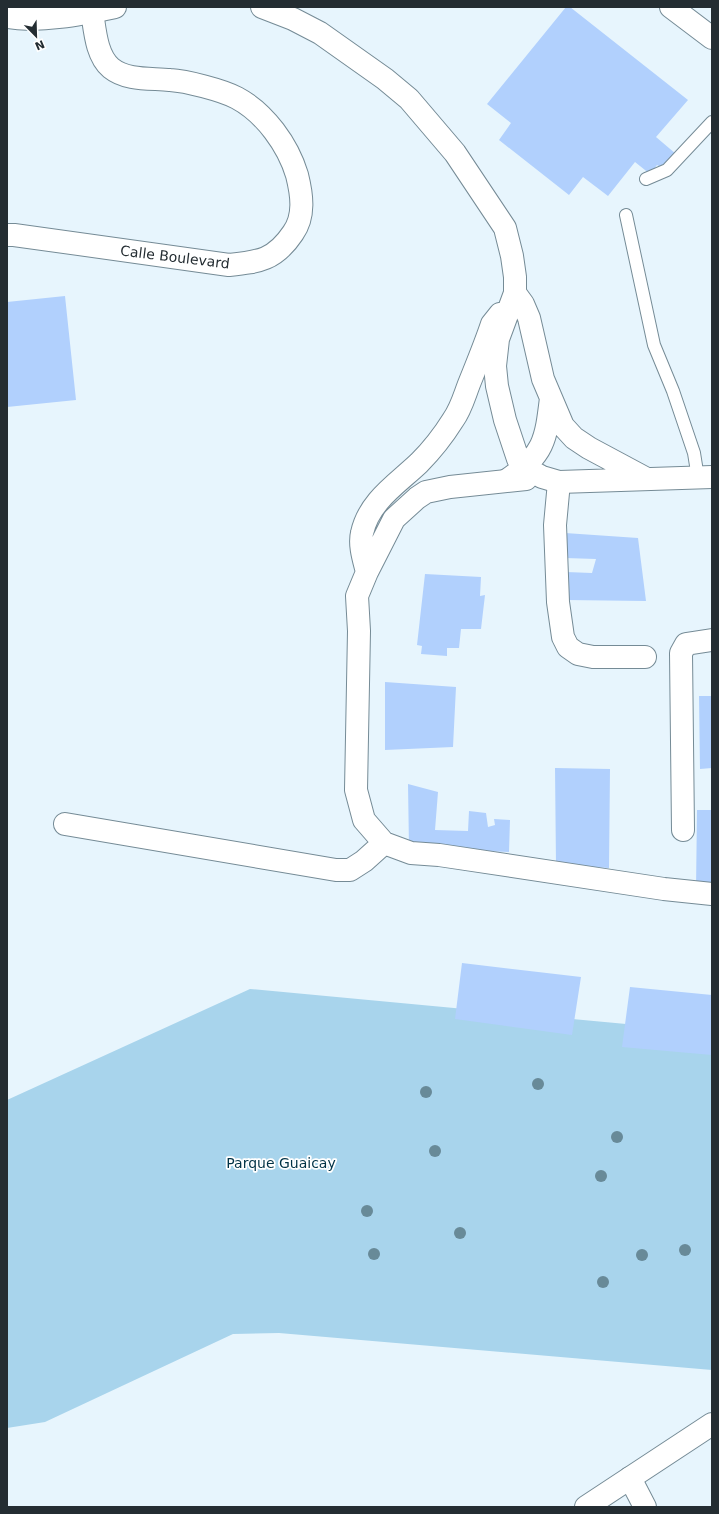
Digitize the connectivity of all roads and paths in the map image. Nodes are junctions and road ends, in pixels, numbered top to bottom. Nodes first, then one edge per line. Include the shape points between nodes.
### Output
1 (115, 7) edge
2 (262, 7) edge
3 (671, 7) edge
4 (92, 12) junction
5 (7, 17) edge
6 (712, 38) edge
7 (712, 122) edge
8 (646, 179) dead end
9 (626, 215) dead end
10 (7, 236) edge
11 (515, 293) junction
12 (551, 397) junction
13 (524, 467) junction
14 (705, 477) edge
15 (646, 478) junction
16 (507, 480) junction
17 (556, 481) junction
18 (367, 572) junction
19 (712, 640) edge
20 (645, 657) dead end
21 (65, 824) dead end
22 (683, 830) dead end
23 (384, 843) junction
24 (712, 894) edge
25 (712, 1424) edge
26 (630, 1478) junction
27 (586, 1507) edge
28 (646, 1507) edge

1 - 4 street
2 - 11 street via 320,33 385,79 409,99 432,124 455,153 504,228 512,256
3 - 6 street
4 - 5 street via 33,19
4 - 10 street, Calle Boulevard via 100,52 110,68 119,74 201,86 236,98 258,113 288,152 296,171 302,209 298,226 273,256 257,262 229,265
7 - 8 lane via 668,170
9 - 14 lane via 654,345
11 - 12 street via 529,318 537,358
11 - 13 street via 498,339 495,366 497,386 511,441
11 - 18 street via 492,324 462,405 454,418 432,449 387,491 367,519 362,534 362,552
12 - 13 street via 546,436 540,448
12 - 15 street via 563,426 574,438
13 - 16 street
13 - 17 street
14 - 15 street
15 - 17 street
16 - 17 street via 530,478
16 - 18 street via 426,492 394,519
17 - 20 street via 554,525 558,602 563,638 568,648 578,654 593,657
18 - 23 street via 357,596 359,630 356,790 364,820
19 - 22 street via 686,644 681,653
21 - 23 street via 336,870 350,870
23 - 24 street via 410,853
25 - 26 street
26 - 27 street
26 - 28 street

